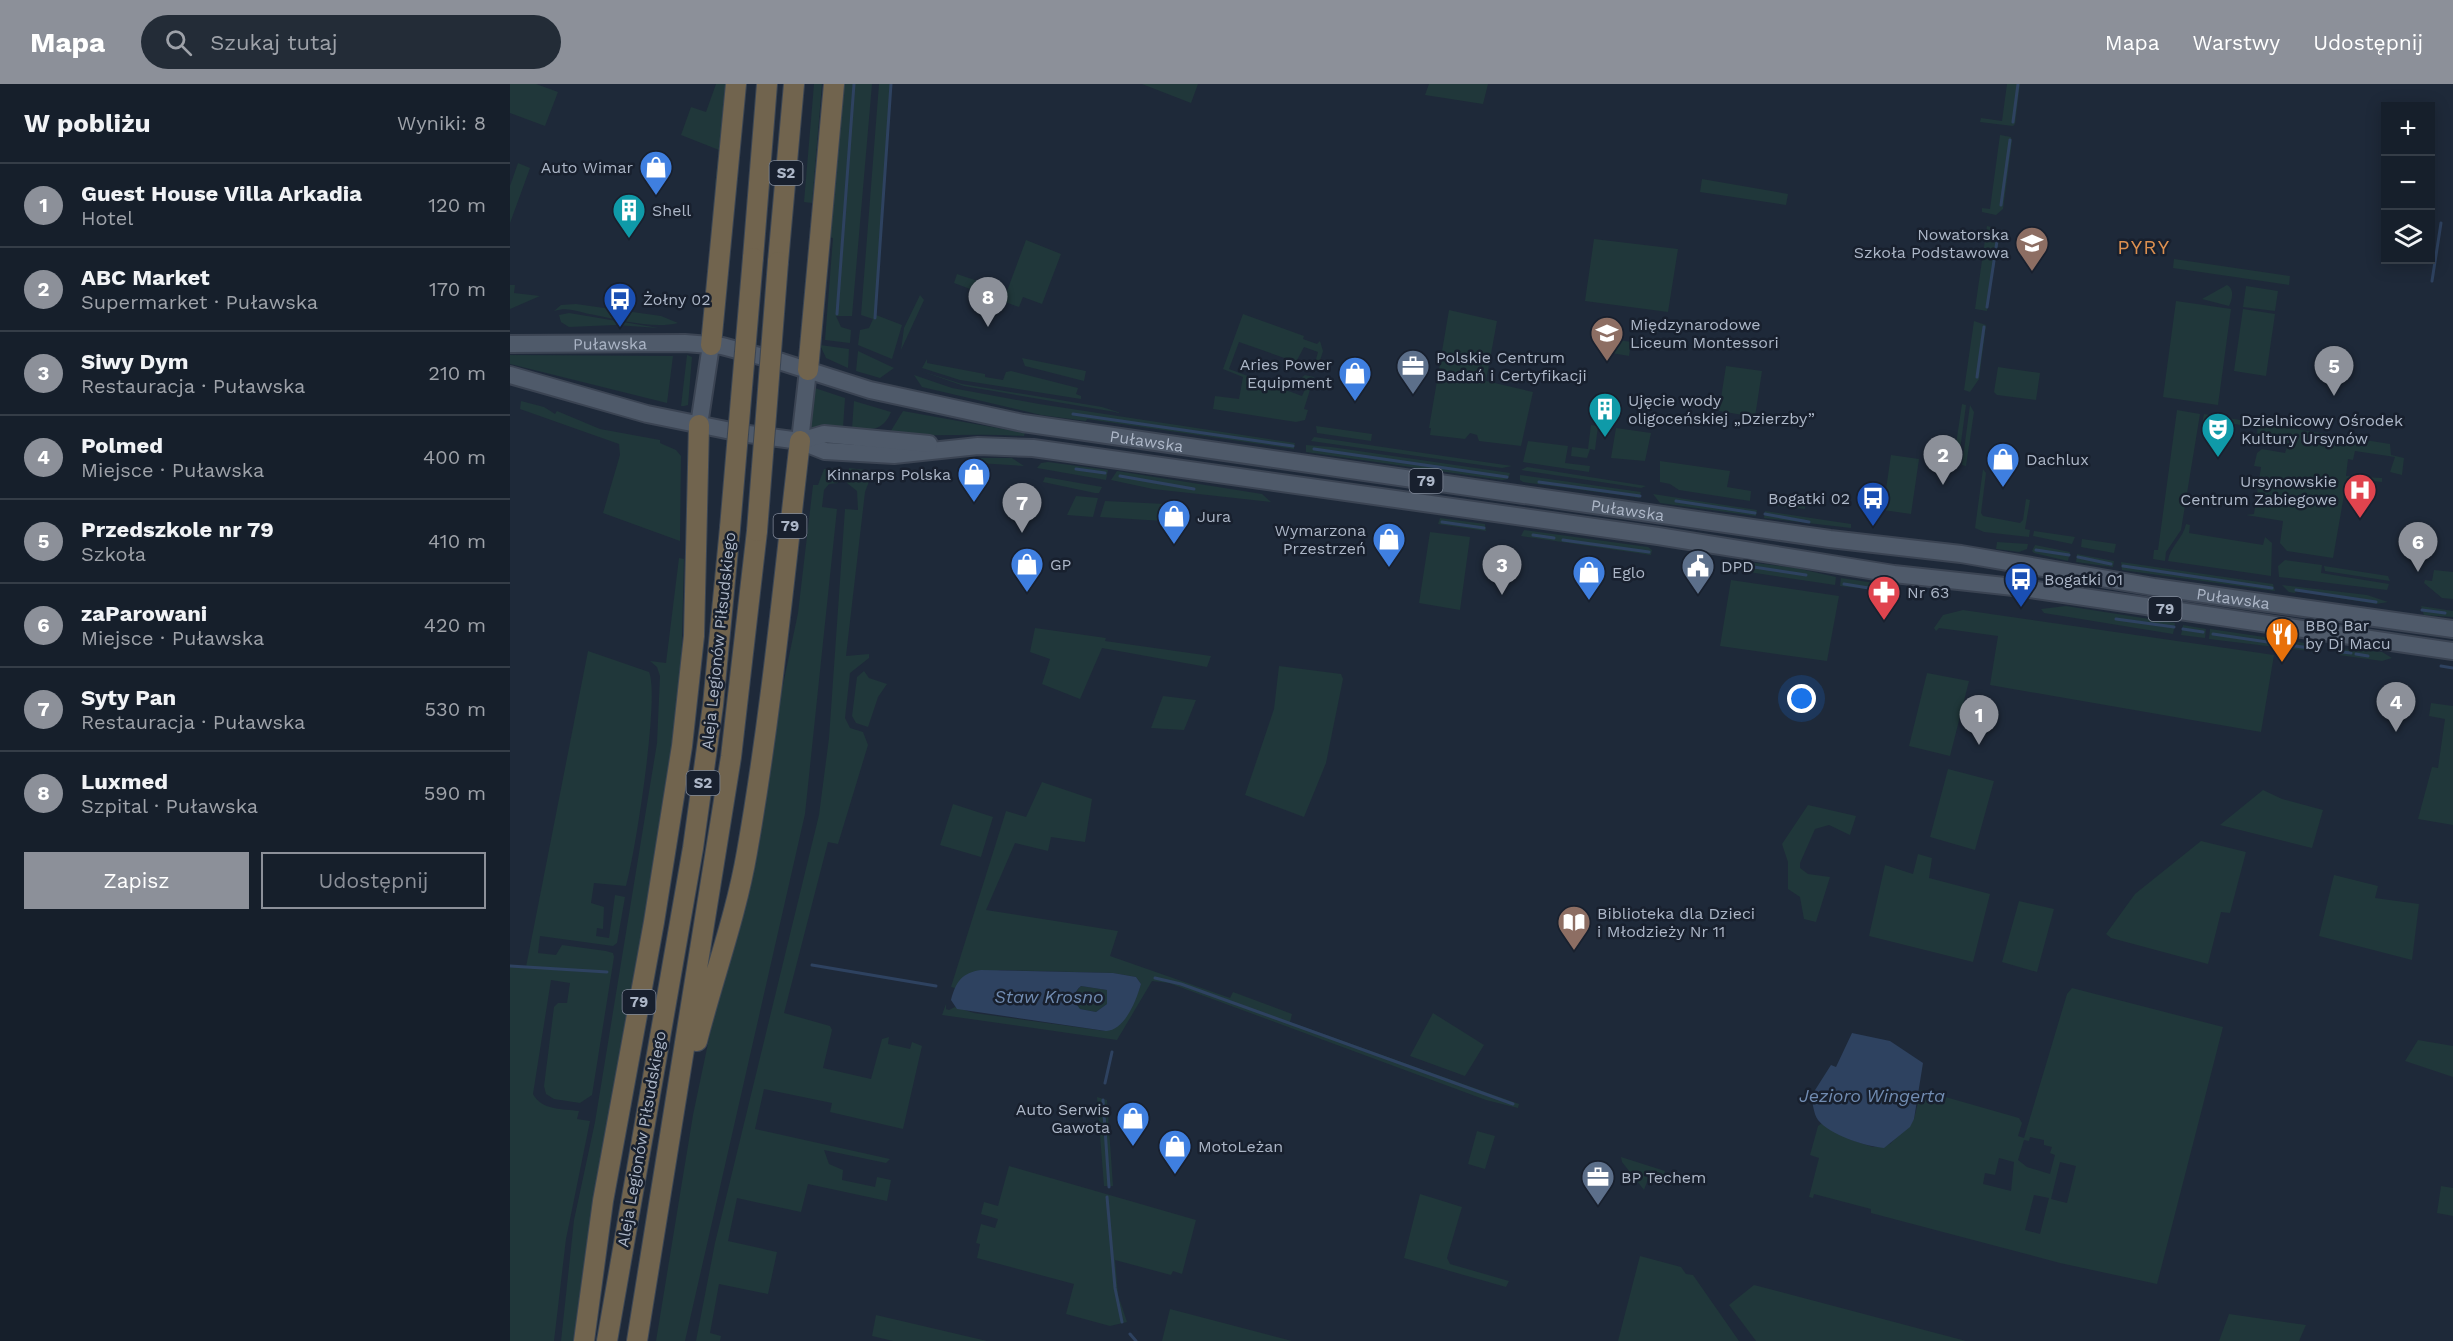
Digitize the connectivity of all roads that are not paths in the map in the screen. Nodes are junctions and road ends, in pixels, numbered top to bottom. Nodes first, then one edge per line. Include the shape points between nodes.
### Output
1 (736, 84) edge
2 (768, 84) edge
3 (794, 84) edge
4 (834, 84) edge
5 (510, 344) edge
6 (711, 345) junction
7 (808, 370) junction
8 (510, 375) edge
9 (699, 425) junction
10 (800, 441) junction
11 (1942, 552) junction
12 (1961, 554) junction
13 (1932, 579) junction
14 (1950, 581) junction
15 (2453, 629) edge
16 (2453, 651) edge
17 (671, 1127) junction
18 (584, 1341) edge
19 (607, 1341) edge
20 (637, 1341) edge

1 - 6 highway
2 - 19 highway, Aleja Legionów Piłsudskiego / S2, bridge via 713,705 695,837
3 - 17 highway, Aleja Legionów Piłsudskiego / S2, bridge via 757,531 730,757
4 - 7 highway
5 - 6 main road, Puławska
6 - 7 main road, 79
6 - 9 main road, 79
7 - 10 main road
7 - 11 main road, Puławska / 79 via 870,390 1023,423 1809,537
8 - 9 main road via 614,406
9 - 10 main road
9 - 18 highway, 79 via 694,636 682,746 601,1212
10 - 13 main road, Puławska / 79 via 824,434 966,447 1034,448
10 - 17 highway, 79 via 747,853 729,930
11 - 12 main road, Puławska / 79
11 - 13 main road
12 - 14 main road
12 - 15 main road, Puławska / 79
13 - 14 main road, Puławska / 79
14 - 16 main road, Puławska / 79 via 2023,588
17 - 20 highway, Aleja Legionów Piłsudskiego / S2

